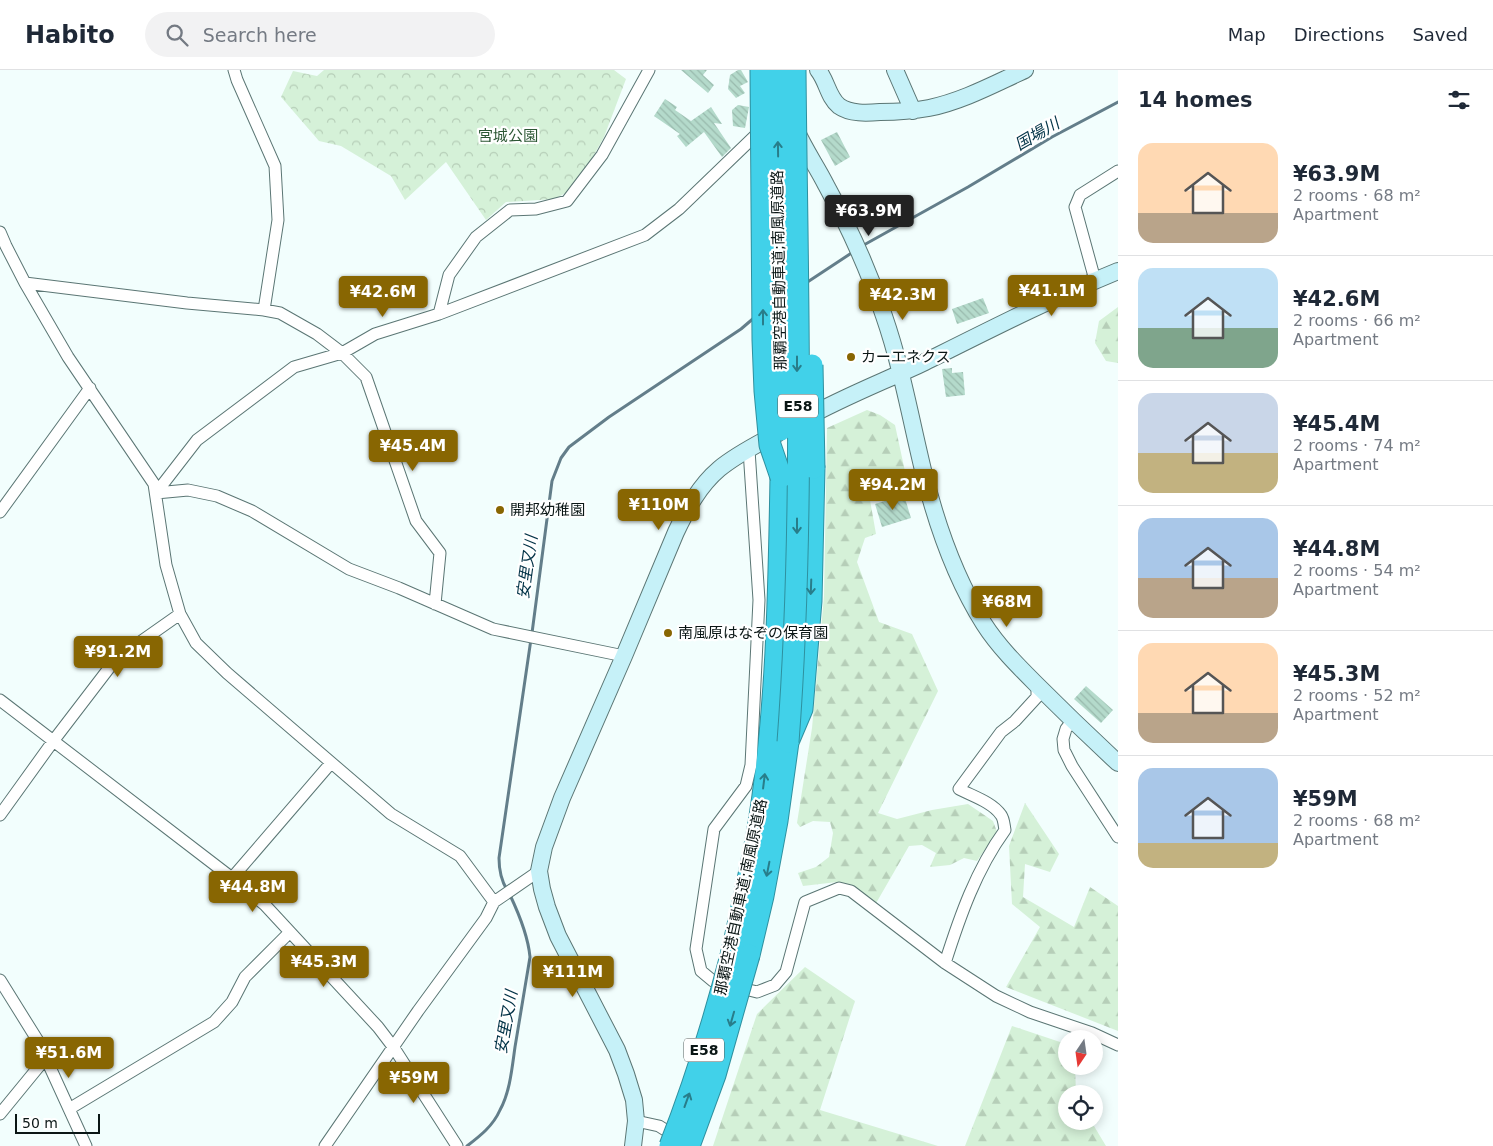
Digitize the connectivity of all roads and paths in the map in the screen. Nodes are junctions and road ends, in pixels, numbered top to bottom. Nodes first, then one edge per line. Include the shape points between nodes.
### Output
1 (234, 70) edge
2 (650, 70) edge
3 (761, 70) edge
4 (772, 70) edge
5 (778, 70) edge
6 (795, 70) edge
7 (808, 70) edge
8 (818, 70) edge
9 (895, 70) edge
10 (1025, 70) edge
11 (785, 100) junction
12 (912, 111) junction
13 (1118, 171) edge
14 (0, 232) edge
15 (1118, 271) edge
16 (1095, 280) junction
17 (26, 283) junction
18 (264, 310) junction
19 (439, 314) junction
20 (342, 354) junction
21 (901, 373) junction
22 (90, 388) junction
23 (748, 450) junction
24 (781, 478) junction
25 (156, 493) junction
26 (0, 512) edge
27 (435, 604) junction
28 (180, 614) junction
29 (624, 656) junction
30 (1036, 684) junction
31 (0, 700) edge
32 (1072, 721) junction
33 (54, 740) junction
34 (788, 742) junction
35 (331, 763) junction
36 (1118, 763) edge
37 (0, 815) edge
38 (1118, 837) edge
39 (539, 871) junction
40 (232, 878) junction
41 (494, 902) junction
42 (290, 932) junction
43 (741, 953) junction
44 (945, 963) junction
45 (0, 980) edge
46 (1118, 1046) edge
47 (394, 1048) junction
48 (45, 1059) junction
49 (69, 1110) junction
50 (0, 1114) edge
51 (636, 1121) junction
52 (86, 1146) edge
53 (325, 1146) edge
54 (457, 1146) edge
55 (633, 1146) edge
56 (670, 1146) edge
57 (690, 1146) edge

1 - 18 street via 275,166 278,220
2 - 19 street via 602,155 567,201 536,209 510,210 476,236 449,275
24 -> 3 highway, bridge via 770,445 765,391
4 - 11 street
24 -> 5 highway, 那覇空港自動車道;南風原道路 / E58, bridge
6 -> 34 highway, 那覇空港自動車道;南風原道路 / E58, bridge via 797,582
7 - 11 street
7 -> 34 highway, bridge via 814,515 802,709
8 - 12 street via 831,96 839,106 848,110 857,113
9 - 12 street
10 - 12 street via 976,93
11 - 19 street via 764,127 680,210 645,235
11 - 21 street via 797,133 827,185 871,280
13 - 16 street via 1080,195 1076,207
14 - 17 street
15 - 16 street
16 - 21 street
17 - 18 street
17 - 22 street via 68,357
18 - 20 street via 280,313 317,334
19 - 20 street via 375,334
20 - 25 street via 294,367 198,440
20 - 27 street via 366,377 416,521 440,553
21 - 23 street via 822,409
21 - 30 street via 935,515 961,583 985,626
22 - 25 street via 154,484
22 - 26 street
23 - 29 street via 718,470 685,512
23 - 44 street via 759,600 751,765 746,786 714,829 696,949 701,971 713,981 757,992 775,985 786,972 805,902 839,888 850,891
43 -> 24 highway, 那覇空港自動車道;南風原道路 / E58 via 774,695 780,592
25 - 27 street via 188,490 217,496 252,511 348,569
25 - 28 street via 166,564
27 - 29 street via 492,629
28 - 33 street via 116,659
28 - 35 street via 196,643
29 - 39 street via 562,798
30 - 32 street
30 - 44 street via 1037,697 1015,722 1001,732 959,789 1000,814 1005,830 976,877
31 - 33 street
32 - 36 street
32 - 38 street via 1063,739 1064,750
33 - 37 street
33 - 40 street
34 -> 43 highway, 那覇空港自動車道;南風原道路 / E58 via 763,896
35 - 40 street
35 - 41 street via 391,814 460,856
39 - 41 street
39 - 51 street via 546,907 558,936 617,1050 634,1100
40 - 42 street via 265,905
41 - 47 street
42 - 47 street
42 - 49 street via 245,977 232,1002 214,1022
56 -> 43 highway, 那覇空港自動車道;南風原道路 / E58, bridge via 718,1007
43 -> 57 highway, 那覇空港自動車道;南風原道路 / E58, bridge via 716,1075
44 - 46 street via 996,996
45 - 48 street via 38,1041
47 - 53 street
47 - 54 street
48 - 49 street
48 - 50 street
49 - 52 street
51 - 55 street
51 - 57 street via 659,1126

